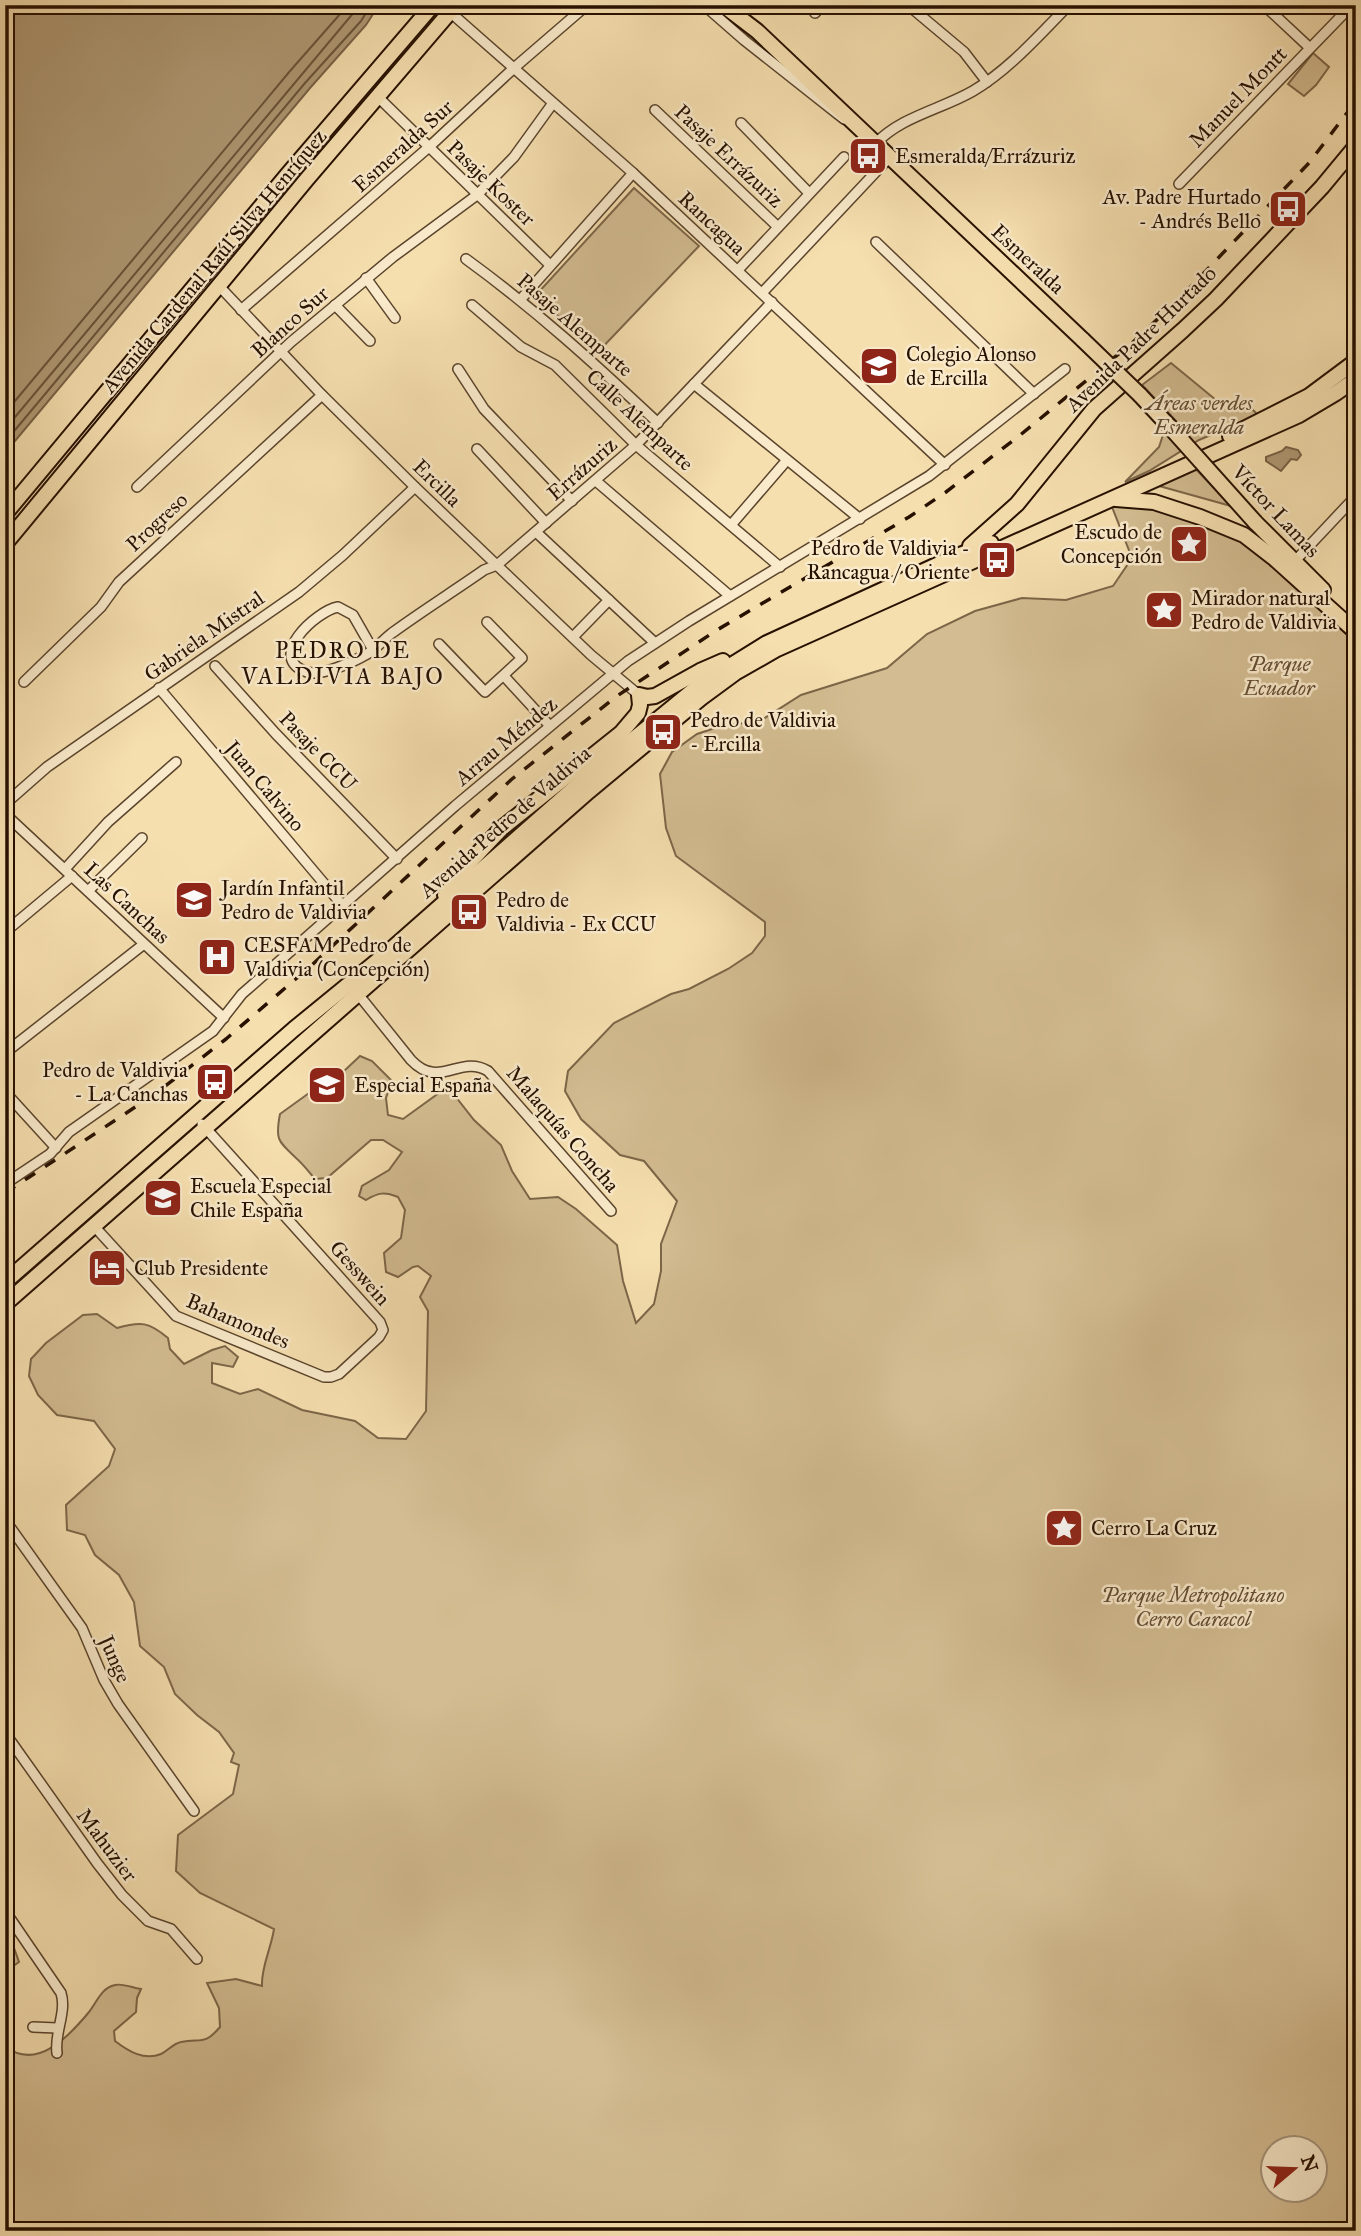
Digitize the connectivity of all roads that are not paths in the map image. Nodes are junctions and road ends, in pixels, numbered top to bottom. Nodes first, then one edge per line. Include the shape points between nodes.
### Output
1 (433, 5) edge
2 (587, 5) edge
3 (704, 5) edge
4 (723, 5) edge
5 (740, 5) edge
6 (908, 5) edge
7 (1069, 5) edge
8 (1264, 5) edge
9 (1352, 5) edge
10 (453, 9) edge
11 (757, 31) junction
12 (1310, 48) junction
13 (514, 68) junction
14 (987, 82) junction
15 (378, 97) junction
16 (554, 103) junction
17 (655, 110) dead end
18 (741, 123) dead end
19 (855, 125) junction
20 (875, 144) junction
21 (1356, 146) edge
22 (429, 148) junction
23 (844, 156) dead end
24 (889, 158) junction
25 (633, 173) junction
26 (1179, 184) dead end
27 (810, 194) junction
28 (477, 195) junction
29 (778, 227) junction
30 (876, 242) dead end
31 (466, 259) dead end
32 (550, 265) junction
33 (738, 270) junction
34 (366, 278) junction
35 (220, 287) junction
36 (762, 293) junction
37 (521, 299) junction
38 (772, 302) junction
39 (335, 305) junction
40 (472, 305) dead end
41 (241, 310) junction
42 (395, 318) dead end
43 (370, 341) dead end
44 (281, 352) junction
45 (1356, 361) edge
46 (458, 369) dead end
47 (1065, 369) dead end
48 (1356, 379) edge
49 (694, 384) junction
50 (1034, 394) junction
51 (322, 395) junction
52 (658, 423) junction
53 (1169, 426) joint
54 (636, 445) junction
55 (477, 449) dead end
56 (787, 460) junction
57 (945, 465) junction
58 (596, 481) junction
59 (137, 487) dead end
60 (415, 487) junction
61 (1356, 496) edge
62 (1102, 497) junction
63 (572, 501) junction
64 (5, 514) edge
65 (860, 519) junction
66 (546, 523) junction
67 (731, 525) junction
68 (536, 532) junction
69 (5, 544) edge
70 (952, 558) junction
71 (1294, 562) junction
72 (496, 565) junction
73 (780, 567) junction
74 (730, 596) junction
75 (609, 600) junction
76 (487, 622) dead end
77 (1356, 622) edge
78 (1356, 632) edge
79 (573, 637) junction
80 (655, 643) junction
81 (439, 644) dead end
82 (373, 650) junction
83 (745, 655) junction
84 (215, 666) dead end
85 (614, 674) junction
86 (504, 676) junction
87 (24, 682) dead end
88 (159, 688) junction
89 (639, 695) junction
90 (550, 726) junction
91 (176, 762) dead end
92 (581, 782) junction
93 (5, 804) edge
94 (5, 814) edge
95 (518, 815) junction
96 (142, 838) dead end
97 (487, 843) junction
98 (397, 859) junction
99 (490, 870) junction
100 (68, 873) junction
101 (89, 891) junction
102 (343, 906) junction
103 (437, 909) junction
104 (5, 932) edge
105 (144, 944) junction
106 (358, 994) junction
107 (224, 1018) junction
108 (5, 1053) edge
109 (5, 1091) edge
110 (195, 1116) junction
111 (206, 1128) junction
112 (56, 1147) junction
113 (5, 1184) edge
114 (611, 1211) dead end
115 (94, 1226) junction
116 (5, 1282) edge
117 (5, 1304) edge
118 (383, 1330) joint
119 (5, 1520) edge
120 (5, 1733) edge
121 (194, 1811) dead end
122 (5, 1911) edge
123 (197, 1959) dead end
124 (33, 2027) dead end
125 (57, 2028) junction
126 (57, 2053) dead end

1 - 64 main road, Avenida Cardenal Raúl Silva Henríquez
2 - 13 street, Esmeralda Sur
3 - 19 street, Esmeralda via 835,114
4 - 11 main road, Esmeralda
5 - 11 main road
6 - 14 street via 964,52
7 - 14 street
8 - 12 street
9 - 12 street, Manuel Montt
10 - 13 street, Rancagua
10 - 15 main road, Avenida Cardenal Raúl Silva Henríquez
11 - 19 main road, Esmeralda
12 - 26 street, Manuel Montt
13 - 16 street, Rancagua
13 - 22 street, Esmeralda Sur
14 - 20 street via 902,122
15 - 22 street, Pasaje Koster
15 - 35 main road, Avenida Cardenal Raúl Silva Henríquez
16 - 25 street, Rancagua
16 - 28 street, Blanco Sur via 514,157
17 - 29 street, Pasaje Errázuriz
18 - 27 street, Pasaje Errázuriz
19 - 20 main road, Esmeralda
20 - 24 main road, Esmeralda
21 - 70 main road, Avenida Padre Hurtado via 1216,299 1094,409 1008,514
22 - 28 street, Pasaje Koster
22 - 41 street, Esmeralda Sur
23 - 27 street
24 - 36 street
24 - 53 main road, Esmeralda, bridge
25 - 32 street
25 - 33 street, Rancagua
27 - 29 street
28 - 32 street, Pasaje Koster
28 - 34 street, Blanco Sur
29 - 33 street
30 - 50 street
31 - 37 street, Pasaje Alemparte
32 - 37 street
33 - 36 street, Rancagua
34 - 39 street, Blanco Sur
34 - 42 street
35 - 41 street, Ercilla
35 - 69 main road, Avenida Cardenal Raúl Silva Henríquez
36 - 38 street, Rancagua
37 - 52 street, Pasaje Alemparte
38 - 49 street, Errázuriz
38 - 57 street, Rancagua
39 - 43 street
39 - 44 street, Blanco Sur
40 - 54 street, Calle Alemparte via 521,347 555,365
41 - 44 street, Ercilla
44 - 51 street, Ercilla
44 - 59 street, Blanco Sur
45 - 62 main road via 1309,396
46 - 63 street via 484,409
47 - 50 street, Arrau Méndez
48 - 62 main road via 1298,415
49 - 52 street, Errázuriz
49 - 56 street
50 - 57 street, Arrau Méndez
51 - 60 street, Ercilla
51 - 87 street, Progreso via 119,582 101,607
52 - 54 street, Errázuriz
53 - 71 main road, Víctor Lamas, bridge
54 - 58 street, Errázuriz
54 - 67 street, Calle Alemparte
55 - 66 street
56 - 65 street
56 - 67 street
57 - 65 street, Arrau Méndez
58 - 63 street, Errázuriz
58 - 74 street
60 - 72 street, Ercilla
60 - 88 street, Gabriela Mistral via 299,592
61 - 71 street
62 - 70 main road, Avenida Pedro de Valdivia
62 - 78 main road via 1154,502 1236,531 1275,559
62 - 99 main road, Avenida Pedro de Valdivia via 735,673
63 - 66 street, Errázuriz
65 - 73 street, Arrau Méndez
66 - 68 street, Errázuriz
67 - 73 street, Calle Alemparte
68 - 72 street, Errázuriz
68 - 75 street
70 - 83 main road, Avenida Pedro de Valdivia
71 - 77 main road, Víctor Lamas
72 - 79 street, Ercilla
72 - 82 street, Errázuriz
73 - 74 street, Arrau Méndez
74 - 80 street, Arrau Méndez
75 - 79 street
75 - 80 street
76 - 86 street via 522,658
79 - 85 street, Ercilla
80 - 85 street, Arrau Méndez
81 - 86 street via 485,692
82 - 82 street via 313,673 297,666 291,650 304,628 338,607 353,615
83 - 89 main road via 699,671 655,696
83 - 92 main road, Avenida Pedro de Valdivia via 701,684
84 - 98 street, Pasaje CCU
85 - 89 street, Ercilla
85 - 90 street, Arrau Méndez
86 - 90 street
88 - 93 street, Gabriela Mistral via 47,767
88 - 102 street, Juan Calvino
89 - 95 main road via 638,713 614,740
90 - 98 street, Arrau Méndez
91 - 100 street via 108,822
92 - 95 main road
92 - 99 main road, Avenida Pedro de Valdivia
94 - 100 street, Las Canchas
95 - 97 main road
96 - 101 street
97 - 99 main road
97 - 103 main road via 456,878
98 - 102 street, Arrau Méndez
99 - 103 main road, Avenida Pedro de Valdivia
99 - 106 main road, Avenida Pedro de Valdivia
100 - 101 street, Las Canchas
100 - 104 street
101 - 105 street, Las Canchas
102 - 107 street, Arrau Méndez via 237,998
103 - 110 main road, Avenida Pedro de Valdivia
105 - 107 street, Las Canchas
105 - 108 street
106 - 111 main road, Avenida Pedro de Valdivia
106 - 114 street, Malaquías Concha via 422,1069 442,1073 471,1065 488,1071
107 - 112 street, Arrau Méndez via 214,1031 69,1132
109 - 112 street
110 - 111 street, Gesswein
110 - 116 main road, Avenida Pedro de Valdivia
111 - 115 main road, Avenida Pedro de Valdivia
111 - 118 street, Gesswein
112 - 113 street, Arrau Méndez
115 - 117 main road, Avenida Pedro de Valdivia
115 - 118 street, Bahamondes via 176,1317 324,1377 339,1374
119 - 121 street, Junge via 82,1628 113,1697
120 - 123 street, Mahuzier via 122,1895 148,1921 175,1931
122 - 125 street via 61,1993
124 - 125 street
125 - 126 street

